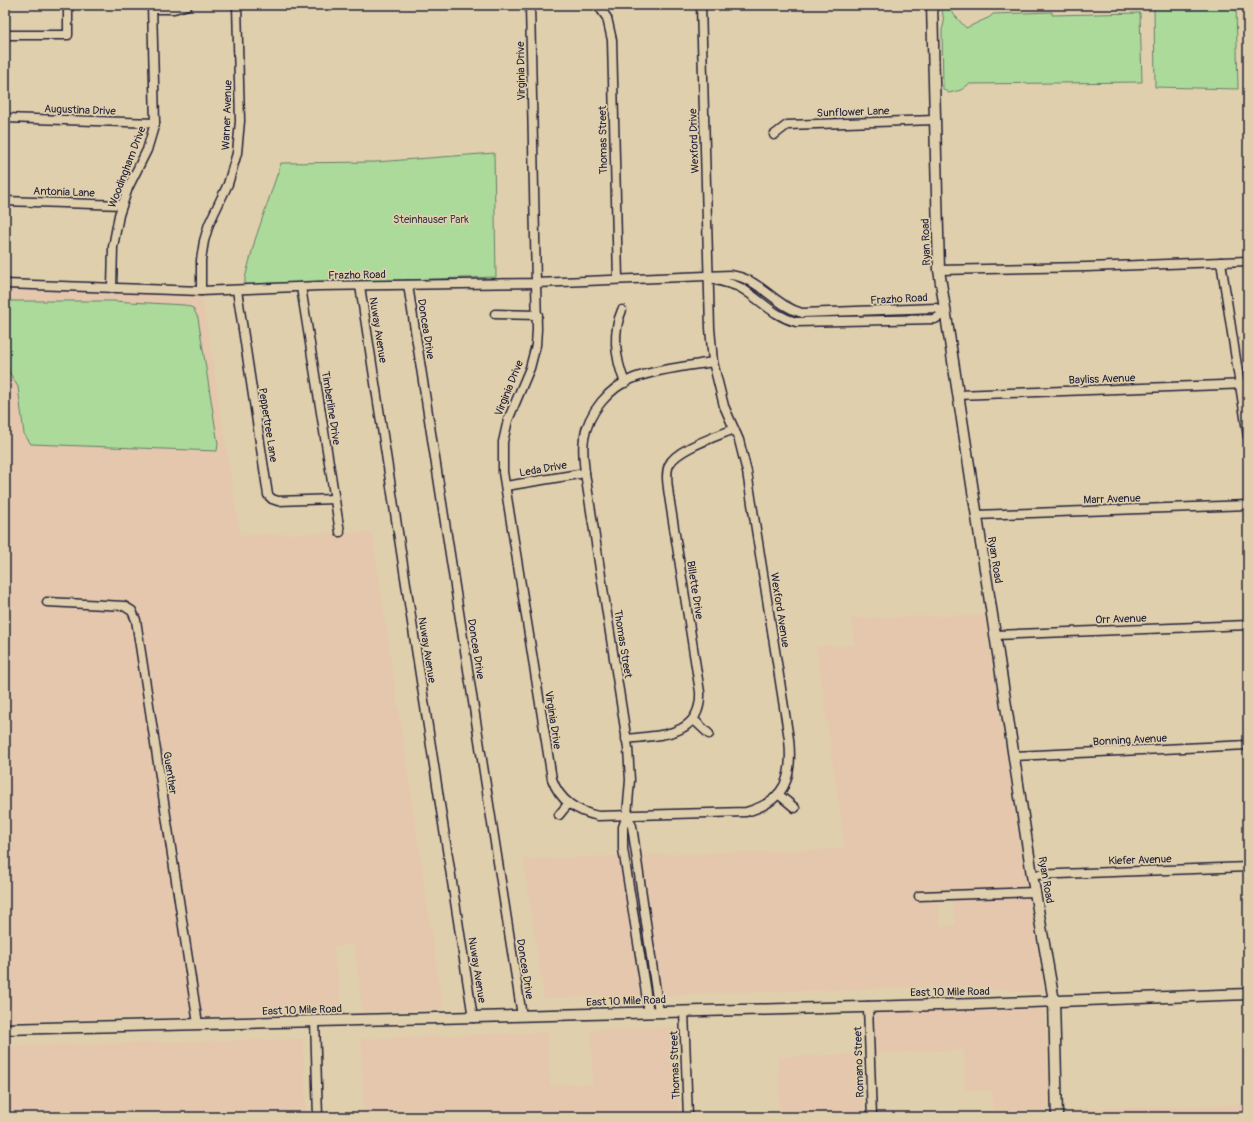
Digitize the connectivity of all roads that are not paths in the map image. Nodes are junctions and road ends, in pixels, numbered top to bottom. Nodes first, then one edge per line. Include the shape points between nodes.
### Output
1 (68, 5) edge
2 (188, 5) edge
3 (237, 5) edge
4 (530, 5) edge
5 (598, 5) edge
6 (701, 5) edge
7 (932, 5) edge
8 (152, 7) edge
9 (5, 35) edge
10 (5, 118) edge
11 (935, 120) junction
12 (155, 123) junction
13 (774, 135) dead end
14 (5, 201) edge
15 (122, 205) junction
16 (1248, 261) edge
17 (1221, 262) junction
18 (939, 270) junction
19 (708, 276) junction
20 (618, 279) junction
21 (536, 283) junction
22 (5, 284) edge
23 (408, 285) junction
24 (360, 286) junction
25 (301, 287) junction
26 (112, 288) junction
27 (237, 290) junction
28 (200, 291) junction
29 (622, 310) dead end
30 (945, 313) junction
31 (495, 314) dead end
32 (538, 315) junction
33 (713, 362) junction
34 (625, 383) junction
35 (1244, 384) edge
36 (958, 396) junction
37 (734, 430) junction
38 (1248, 437) edge
39 (585, 473) junction
40 (506, 486) junction
41 (334, 499) junction
42 (1248, 504) edge
43 (976, 515) junction
44 (340, 532) dead end
45 (47, 602) dead end
46 (1248, 625) edge
47 (995, 635) junction
48 (694, 720) junction
49 (709, 734) dead end
50 (626, 740) junction
51 (1248, 745) edge
52 (1014, 756) junction
53 (778, 794) junction
54 (568, 804) junction
55 (795, 808) dead end
56 (559, 815) dead end
57 (627, 815) junction
58 (1248, 867) edge
59 (1032, 875) junction
60 (1036, 892) junction
61 (919, 896) dead end
62 (643, 901) junction
63 (632, 902) junction
64 (648, 934) junction
65 (637, 937) junction
66 (1248, 994) edge
67 (1054, 1001) junction
68 (868, 1006) junction
69 (684, 1011) junction
70 (649, 1012) junction
71 (660, 1012) junction
72 (522, 1016) junction
73 (473, 1018) junction
74 (315, 1021) junction
75 (198, 1024) junction
76 (5, 1029) edge
77 (318, 1117) edge
78 (688, 1117) edge
79 (872, 1117) edge
80 (1057, 1117) edge

1 - 9 street via 68,35
2 - 8 street via 174,9
3 - 28 street, Warner Avenue via 240,121 237,153 228,184 204,241
4 - 21 street, Virginia Drive
5 - 20 street, Thomas Street via 607,18 612,40
6 - 19 street, Wexford Drive
7 - 11 main road, Ryan Road
8 - 12 street, Woodingham Drive
10 - 12 street, Augustina Drive
11 - 13 street, Sunflower Lane via 787,125
11 - 18 main road, Ryan Road
12 - 15 street, Woodingham Drive via 147,150
14 - 15 street, Antonia Lane
15 - 26 street, Woodingham Drive via 113,247
16 - 17 street
17 - 18 street
17 - 35 street
18 - 30 main road, Ryan Road
19 - 20 street, Frazho Road
19 - 30 street, Frazho Road via 743,277 785,307 802,312 936,308
19 - 30 street, Frazho Road via 717,282 740,287 776,315 796,322 935,319
19 - 33 street, Wexford Avenue
20 - 21 street, Frazho Road
21 - 23 street, Frazho Road
21 - 32 street, Virginia Drive
22 - 26 street, Frazho Road
23 - 24 street, Frazho Road
23 - 72 street, Doncea Drive
24 - 25 street, Frazho Road
24 - 73 street, Nuway Avenue
25 - 27 street, Frazho Road
25 - 41 street, Timberline Drive
26 - 28 street, Frazho Road
27 - 28 street, Frazho Road
27 - 41 street, Peppertree Lane via 268,496 278,501
29 - 34 street via 617,328 617,351 618,365
30 - 36 main road, Ryan Road
31 - 32 street
32 - 40 street, Virginia Drive via 534,355 512,408 504,437
33 - 34 street, Thomas Street via 641,376
33 - 37 street, Wexford Avenue via 724,406
34 - 39 street, Thomas Street via 605,398 591,416 584,439
35 - 36 street, Bayliss Avenue
35 - 38 street
36 - 43 main road, Ryan Road
37 - 48 street, Billette Drive via 681,452 671,461 667,470 700,692 698,711
37 - 53 street, Wexford Avenue via 747,472 789,739 790,770
39 - 40 street, Leda Drive
39 - 50 street, Thomas Street
40 - 54 street, Virginia Drive via 550,772 555,789
41 - 44 street, Timberline Drive
42 - 43 street, Marr Avenue
43 - 47 main road, Ryan Road
45 - 75 street, Guenther via 124,606 132,611 136,620
46 - 47 street, Orr Avenue
47 - 52 main road, Ryan Road
48 - 49 street
48 - 50 street via 672,733
50 - 57 street, Thomas Street via 630,780
51 - 52 street, Bonning Avenue
52 - 59 main road, Ryan Road
53 - 55 street
53 - 57 street, Wexford Avenue via 758,809 746,812
54 - 56 street
54 - 57 street, Virginia Drive via 577,810 598,816
57 - 62 street, Thomas Street via 632,826
57 - 63 street via 623,827 623,849
58 - 59 street, Kiefer Avenue
59 - 60 main road, Ryan Road
60 - 61 street
60 - 67 main road, Ryan Road
62 - 63 street
62 - 64 street, Thomas Street
63 - 65 street
64 - 65 street
64 - 71 street, Thomas Street
65 - 70 street
66 - 67 main road, East 10 Mile Road
67 - 68 main road, East 10 Mile Road
67 - 80 main road, Ryan Road
68 - 69 main road, East 10 Mile Road
68 - 79 street, Romano Street
69 - 71 main road, East 10 Mile Road
69 - 78 street, Thomas Street
70 - 71 main road, East 10 Mile Road
70 - 72 main road, East 10 Mile Road
72 - 73 main road, East 10 Mile Road
73 - 74 main road, East 10 Mile Road
74 - 75 main road, East 10 Mile Road
74 - 77 street
75 - 76 main road, East 10 Mile Road

